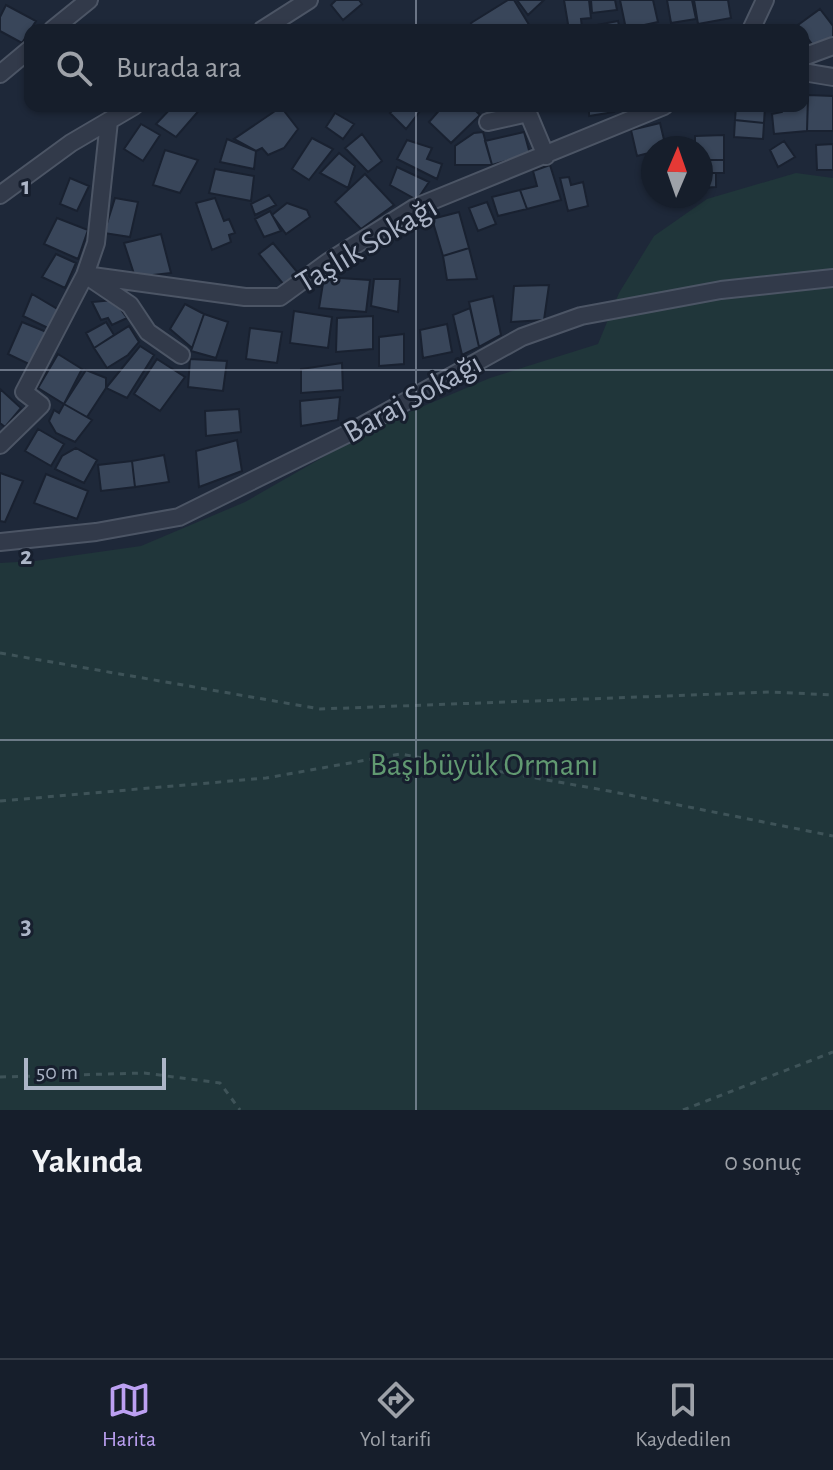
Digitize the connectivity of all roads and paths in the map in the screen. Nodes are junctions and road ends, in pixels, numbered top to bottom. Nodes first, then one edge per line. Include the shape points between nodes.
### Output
1 (309, 0) edge
2 (765, 0) edge
3 (87, 1) edge
4 (59, 24) edge
5 (271, 24) edge
6 (754, 24) edge
7 (833, 46) edge
8 (24, 54) edge
9 (809, 55) edge
10 (809, 73) edge
11 (0, 74) edge
12 (833, 77) edge
13 (124, 112) edge
14 (650, 112) edge
15 (109, 121) junction
16 (488, 122) dead end
17 (546, 156) junction
18 (0, 195) edge
19 (85, 275) junction
20 (833, 278) edge
21 (181, 355) dead end
22 (0, 445) edge
23 (0, 542) edge
24 (0, 653) edge
25 (833, 695) edge
26 (0, 801) edge
27 (833, 836) edge
28 (833, 1052) edge
29 (0, 1077) edge
30 (240, 1110) edge
31 (683, 1110) edge

1 - 5 street
2 - 6 street
3 - 4 street
7 - 9 street
8 - 11 street
10 - 12 street
13 - 15 street
14 - 17 street, Taşlık Sokağı
15 - 18 street
15 - 19 street via 96,243
16 - 17 street via 528,113
17 - 19 street, Taşlık Sokağı via 414,208 280,297
19 - 21 street via 130,305 148,332
19 - 22 street via 24,392 41,405
20 - 23 street, Baraj Sokağı via 721,290 581,316 522,337 347,434 179,517
24 - 25 path via 320,709 772,692
26 - 27 path via 266,778 400,754
28 - 31 path
29 - 30 path via 144,1073 220,1083

